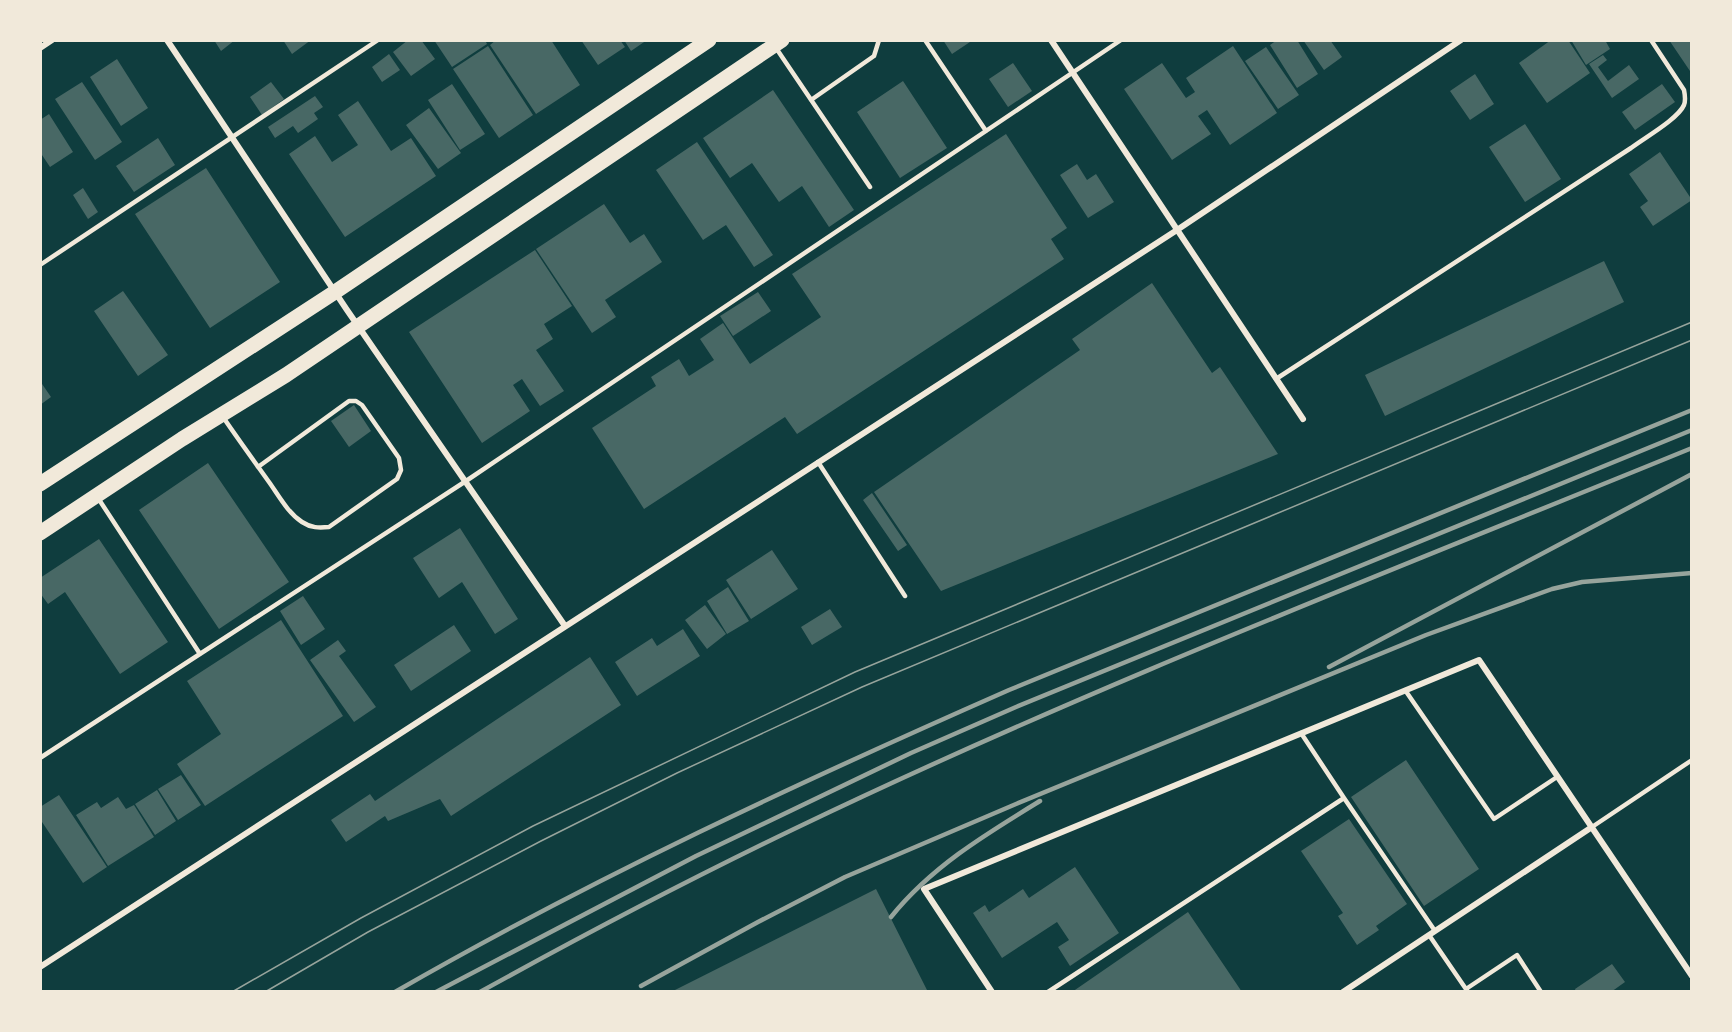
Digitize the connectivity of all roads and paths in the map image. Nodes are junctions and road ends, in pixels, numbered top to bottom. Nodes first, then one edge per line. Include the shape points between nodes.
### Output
1 (51, 40) edge
2 (167, 40) edge
3 (378, 40) edge
4 (709, 40) edge
5 (879, 40) edge
6 (925, 40) edge
7 (1051, 40) edge
8 (1121, 40) edge
9 (1461, 40) edge
10 (1651, 40) edge
11 (778, 43) edge
12 (40, 48) edge
13 (1073, 73) junction
14 (811, 100) junction
15 (986, 131) junction
16 (233, 138) junction
17 (870, 188) dead end
18 (1177, 230) junction
19 (40, 265) edge
20 (335, 292) junction
21 (359, 326) junction
22 (1276, 379) junction
23 (221, 415) junction
24 (1302, 419) dead end
25 (818, 462) junction
26 (258, 467) junction
27 (466, 481) junction
28 (40, 484) edge
29 (97, 495) junction
30 (40, 533) edge
31 (905, 596) dead end
32 (566, 626) junction
33 (200, 654) junction
34 (1405, 690) junction
35 (1301, 733) junction
36 (40, 758) edge
37 (1692, 760) edge
38 (1557, 777) junction
39 (1344, 798) junction
40 (1592, 827) junction
41 (1435, 931) junction
42 (1429, 935) junction
43 (40, 967) edge
44 (1692, 976) edge
45 (1467, 990) edge
46 (992, 991) edge
47 (1048, 992) edge
48 (1343, 992) edge
49 (1541, 992) edge

1 - 12 street
2 - 16 street
3 - 16 lane
4 - 20 main road
5 - 14 lane via 874,56
6 - 15 lane
7 - 13 street
8 - 13 lane
9 - 18 street
10 - 22 lane via 1684,90 1684,106 1675,115
11 - 14 lane
11 - 21 main road
13 - 15 lane
13 - 18 street
14 - 17 lane
15 - 27 lane
16 - 19 lane
16 - 20 street
18 - 22 street
18 - 25 street
20 - 21 street
20 - 28 main road
21 - 23 main road
21 - 27 street
22 - 24 street
23 - 26 lane
23 - 29 main road
25 - 31 lane
25 - 32 street
26 - 26 lane via 289,510 316,528 329,527 397,478 401,470 399,458 362,405 349,400
27 - 32 street
27 - 33 lane
29 - 30 main road
29 - 33 lane
32 - 43 street
33 - 36 lane
34 - 35 street
34 - 38 street via 1479,660
34 - 38 lane via 1494,819
35 - 39 lane
35 - 46 street via 924,889
37 - 40 lane
38 - 40 street
39 - 41 lane
39 - 47 lane
40 - 41 street
40 - 44 street
41 - 42 street
42 - 45 lane
42 - 48 street
45 - 49 lane via 1517,955

